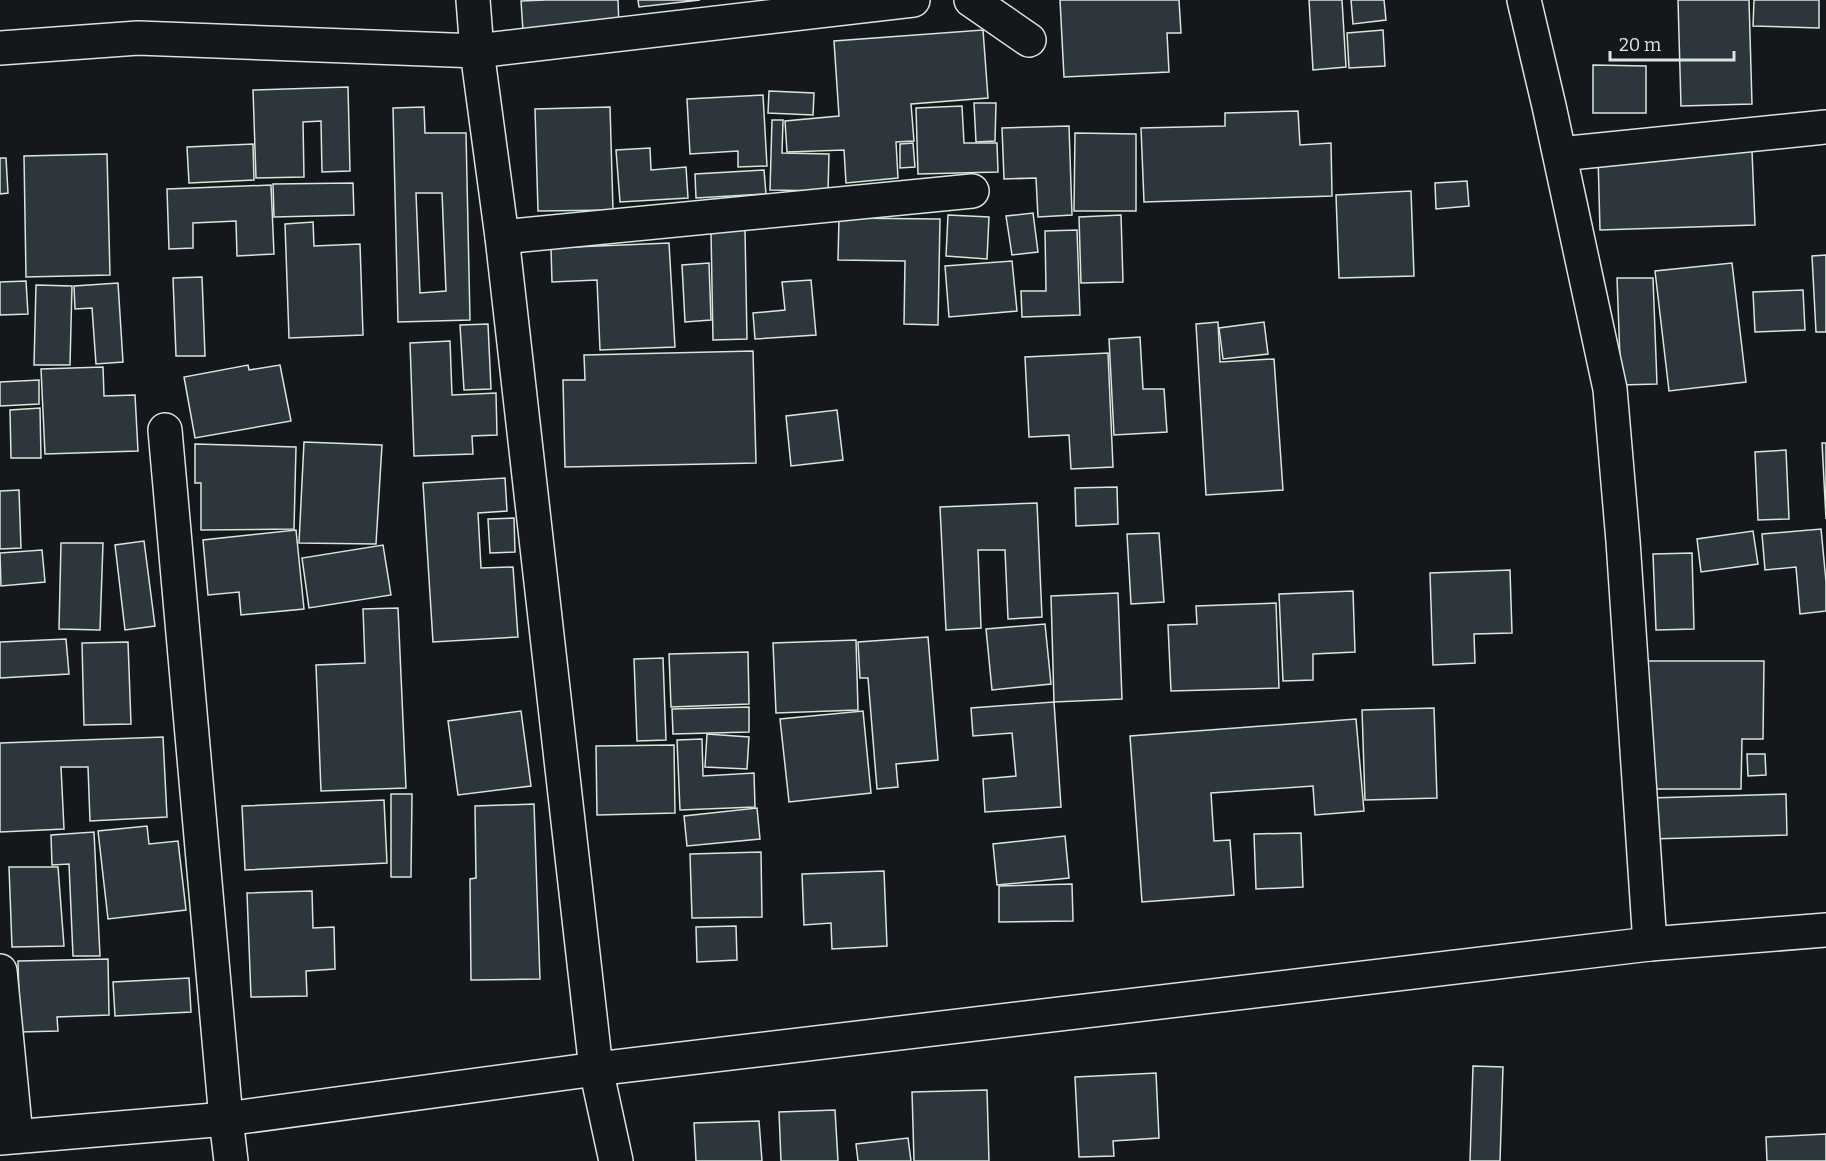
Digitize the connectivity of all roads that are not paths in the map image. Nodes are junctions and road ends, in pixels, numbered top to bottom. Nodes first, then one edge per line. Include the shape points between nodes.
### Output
1 (473, 0) edge
2 (913, 0) edge
3 (971, 0) edge
4 (1524, 0) edge
5 (1029, 40) dead end
6 (0, 48) edge
7 (477, 51) junction
8 (1826, 127) edge
9 (1560, 154) junction
10 (972, 191) dead end
11 (502, 237) junction
12 (165, 430) dead end
13 (1826, 930) edge
14 (1650, 944) junction
15 (0, 971) edge
16 (596, 1069) junction
17 (226, 1119) junction
18 (8, 1137) edge
19 (231, 1161) edge
20 (616, 1161) edge

1 - 7 street
2 - 7 street
3 - 5 street
4 - 9 street
6 - 7 street via 138,38
7 - 11 street
8 - 9 street
9 - 14 street via 1610,389
10 - 11 street
11 - 16 street
12 - 17 street
13 - 14 street
14 - 16 street
15 - 18 street
16 - 17 street
16 - 20 street
17 - 18 street
17 - 19 street

